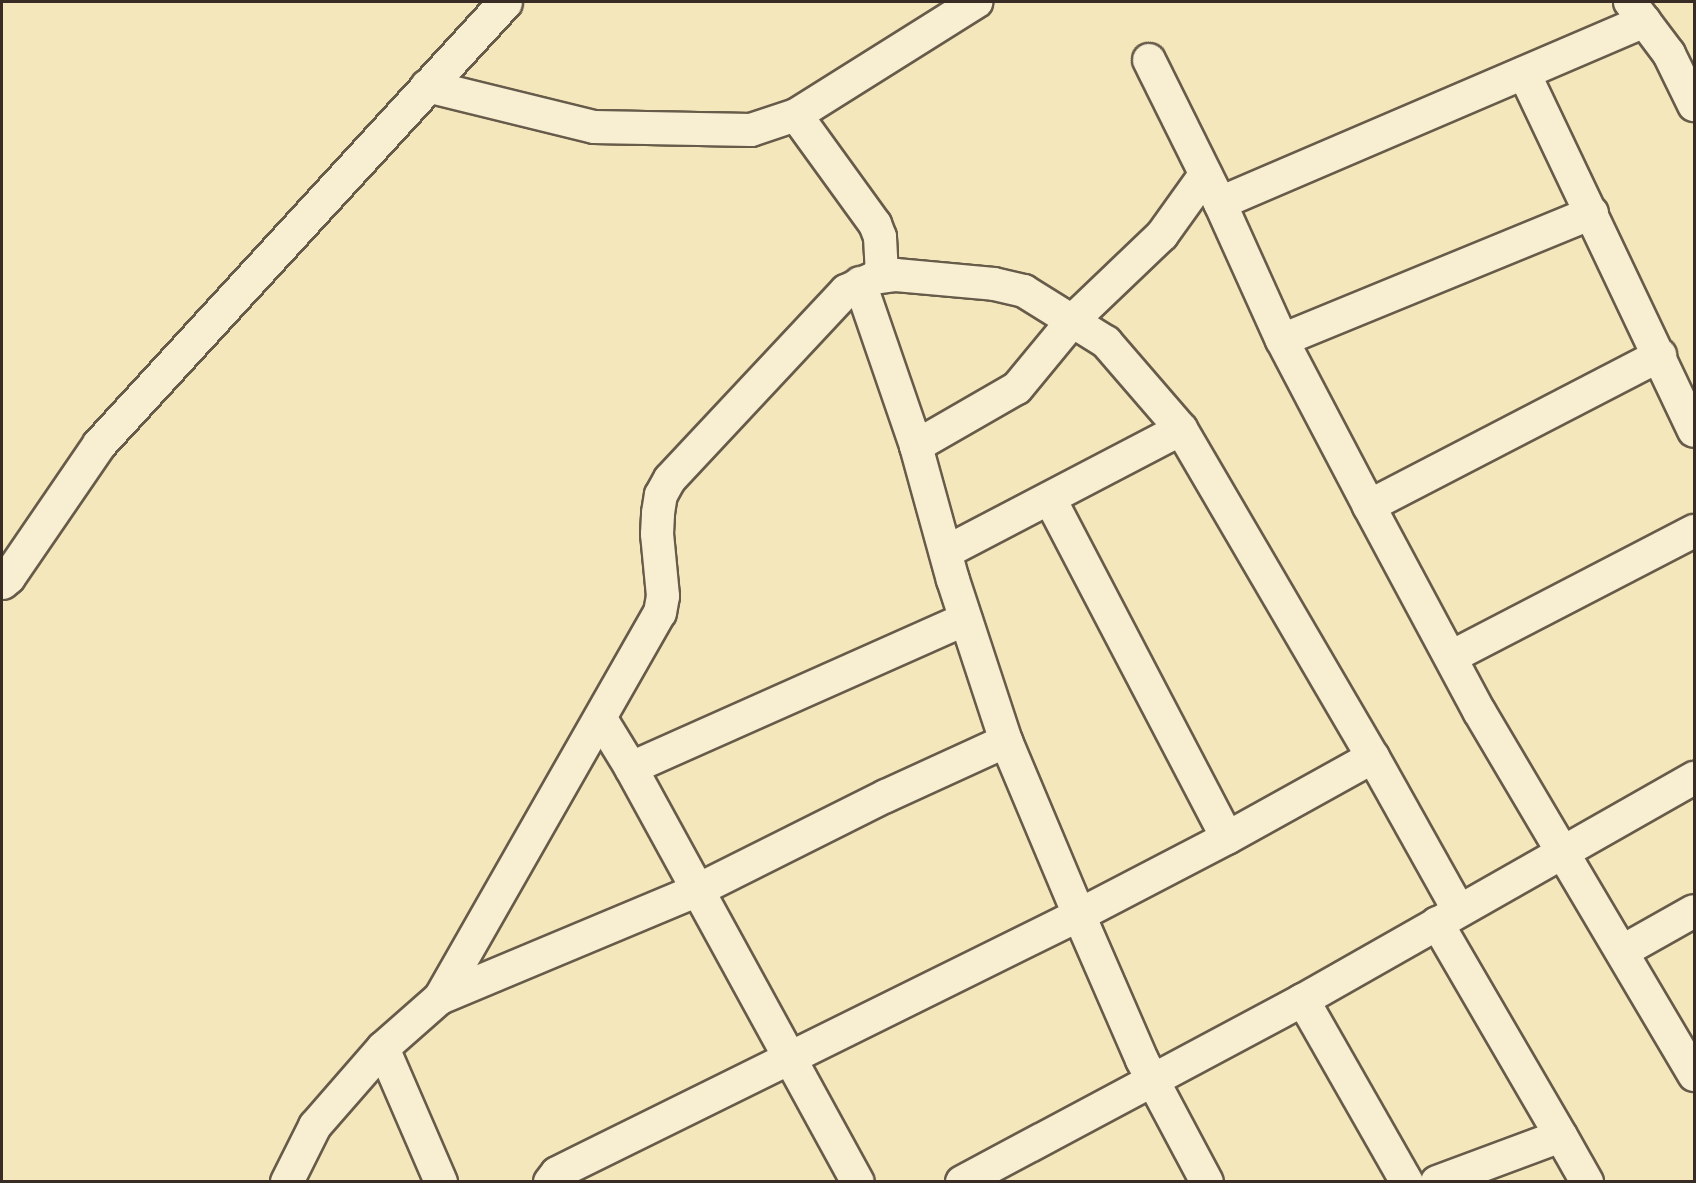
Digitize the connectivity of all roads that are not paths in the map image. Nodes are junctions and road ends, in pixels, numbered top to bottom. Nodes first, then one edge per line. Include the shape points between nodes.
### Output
1 (505, 2) edge
2 (976, 2) edge
3 (1637, 11) edge
4 (1682, 56) edge
5 (1149, 60) dead end
6 (1524, 73) junction
7 (427, 86) junction
8 (1695, 105) edge
9 (796, 116) junction
10 (1205, 176) junction
11 (1220, 203) junction
12 (1592, 213) junction
13 (871, 280) junction
14 (1073, 320) junction
15 (1282, 340) junction
16 (1660, 355) junction
17 (1181, 429) junction
18 (1695, 431) edge
19 (916, 446) junction
20 (1050, 499) junction
21 (1369, 506) junction
22 (1695, 531) edge
23 (946, 552) junction
24 (4, 578) edge
25 (965, 619) junction
26 (1451, 657) junction
27 (601, 718) junction
28 (1006, 741) junction
29 (1373, 757) junction
30 (631, 768) junction
31 (1695, 778) edge
32 (1227, 838) junction
33 (1564, 854) junction
34 (698, 890) junction
35 (1695, 911) edge
36 (1079, 915) junction
37 (1448, 917) junction
38 (1623, 951) junction
39 (440, 998) junction
40 (1303, 1000) junction
41 (383, 1048) junction
42 (790, 1059) junction
43 (1695, 1075) edge
44 (1152, 1080) junction
45 (1561, 1136) junction
46 (286, 1182) edge
47 (441, 1182) edge
48 (550, 1182) edge
49 (858, 1182) edge
50 (962, 1182) edge
51 (1207, 1182) edge
52 (1407, 1182) edge
53 (1437, 1182) edge
54 (1587, 1182) edge

1 - 7 main road
2 - 9 street
3 - 4 street
3 - 6 street
4 - 8 street
5 - 10 street
6 - 11 street
6 - 12 street
7 - 9 street via 594,127 751,130
7 - 24 main road via 99,444
9 - 13 street via 875,224 880,237
10 - 11 street
10 - 14 street via 1162,235
11 - 15 street
12 - 15 street
12 - 16 street
13 - 14 street via 896,274 1009,287 1024,291
13 - 19 street
13 - 27 street via 846,291 670,479 661,495 658,513 663,596 660,613
14 - 17 street via 1106,342
14 - 19 street via 1017,388
15 - 21 street
16 - 18 street
16 - 21 street
17 - 20 street
17 - 29 street
19 - 23 street
20 - 23 street
20 - 32 street
21 - 26 street
22 - 26 street
23 - 25 street
25 - 28 street
25 - 30 street
26 - 33 street
27 - 30 street
27 - 39 street
28 - 34 street
28 - 36 street
29 - 32 street
29 - 37 street
30 - 34 street
31 - 33 street
32 - 36 street
33 - 37 street
33 - 38 street
34 - 39 street
34 - 42 street
35 - 38 street
36 - 42 street
36 - 44 street
37 - 40 street
37 - 45 street
38 - 43 street
39 - 41 street
40 - 44 street
40 - 52 street
41 - 46 street via 315,1126
41 - 47 street
42 - 48 street via 557,1173
42 - 49 street
44 - 50 street
44 - 51 street
45 - 53 street
45 - 54 street

